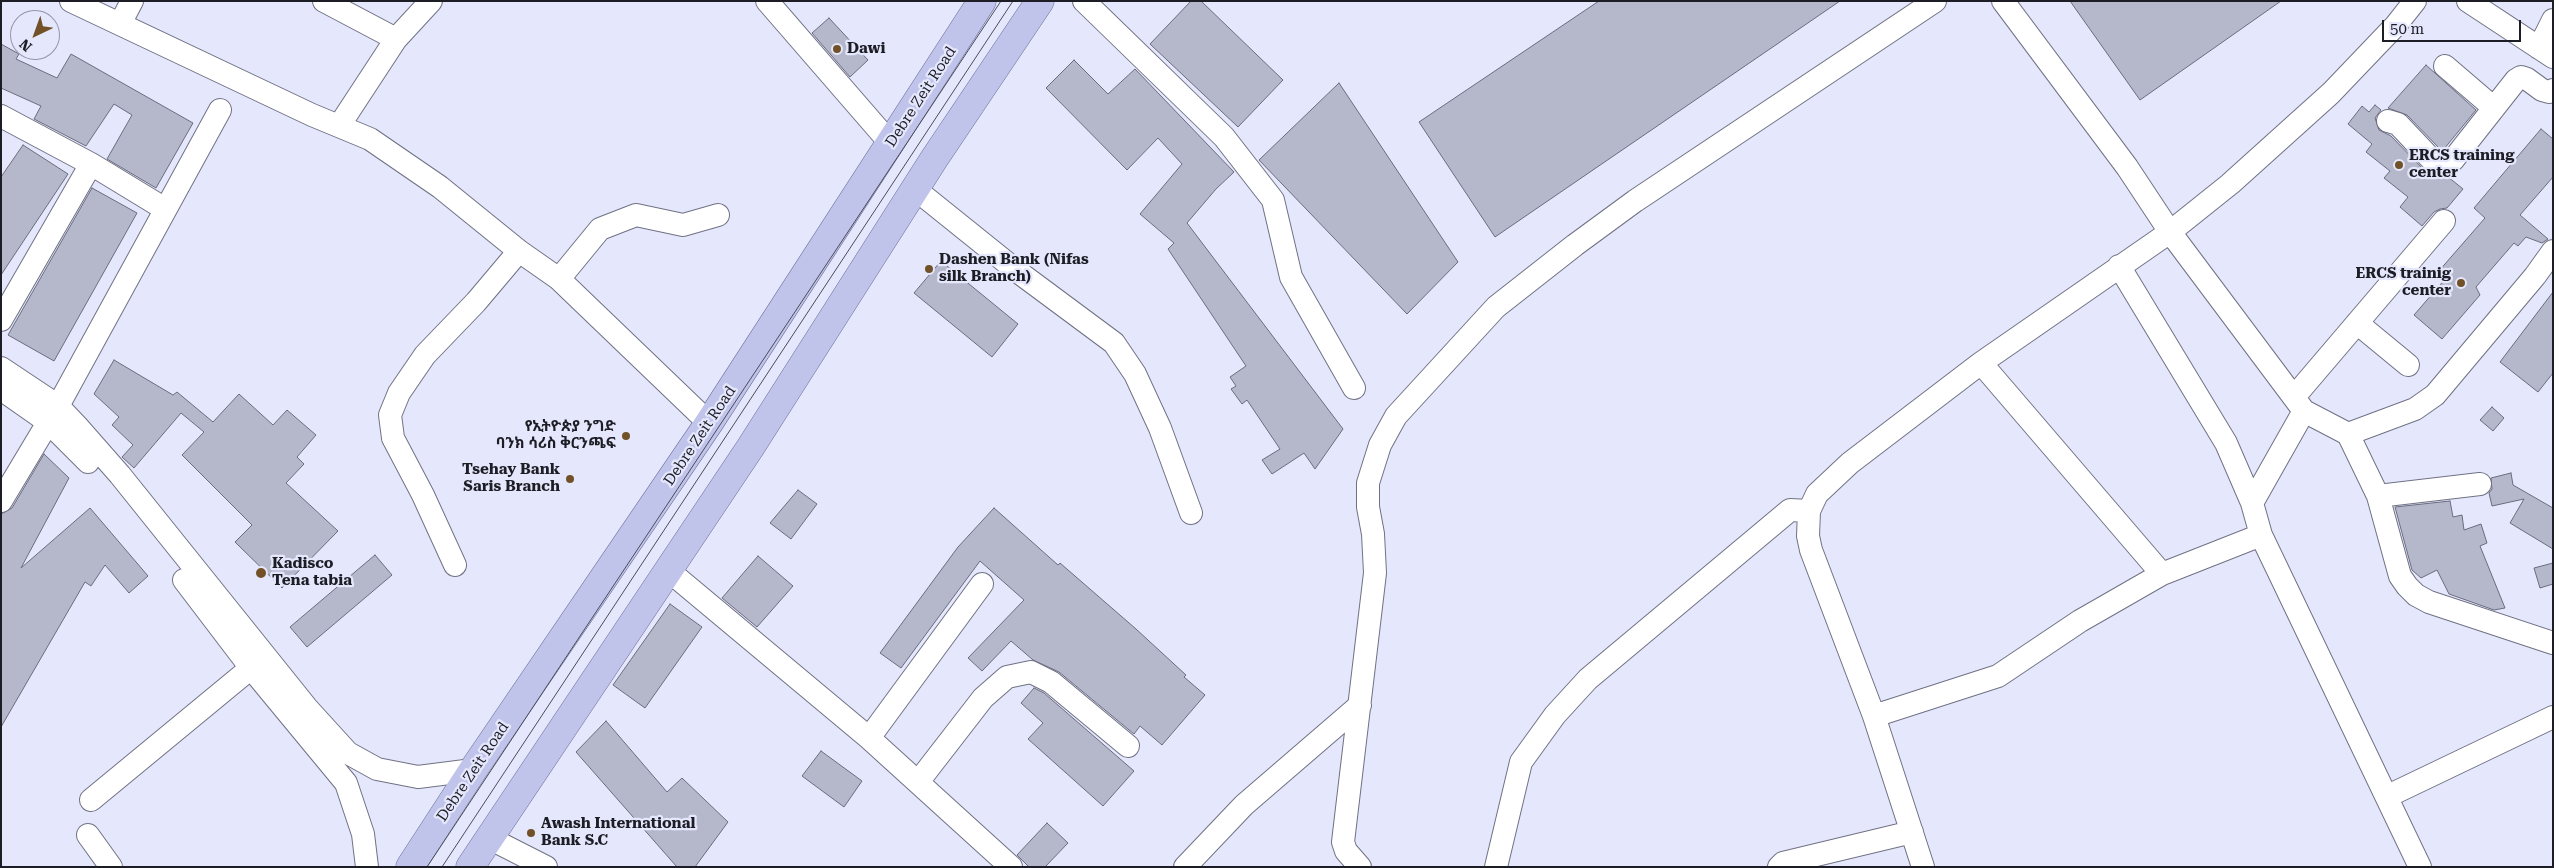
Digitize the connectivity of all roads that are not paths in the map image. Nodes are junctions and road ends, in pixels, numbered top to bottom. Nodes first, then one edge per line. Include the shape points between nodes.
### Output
1 (71, 1) edge
2 (132, 1) edge
3 (324, 1) edge
4 (431, 1) edge
5 (767, 1) edge
6 (982, 1) edge
7 (1040, 1) edge
8 (1084, 1) edge
9 (1934, 1) edge
10 (2003, 1) edge
11 (2415, 1) edge
12 (2468, 1) edge
13 (2553, 20) edge
14 (120, 24) junction
15 (396, 40) junction
16 (2546, 53) edge
17 (2445, 66) dead end
18 (2553, 90) edge
19 (2494, 108) junction
20 (220, 110) dead end
21 (2388, 121) dead end
22 (5, 126) edge
23 (339, 126) junction
24 (891, 144) junction
25 (91, 164) junction
26 (915, 189) junction
27 (164, 209) junction
28 (718, 215) dead end
29 (2444, 221) dead end
30 (2170, 232) junction
31 (519, 251) junction
32 (2553, 251) edge
33 (2119, 266) junction
34 (559, 279) junction
35 (1, 320) edge
36 (2357, 323) junction
37 (1981, 363) junction
38 (2408, 365) dead end
39 (1, 368) edge
40 (1354, 388) dead end
41 (1, 389) edge
42 (2299, 404) junction
43 (53, 414) junction
44 (709, 423) junction
45 (2348, 434) junction
46 (2480, 484) dead end
47 (2378, 496) junction
48 (1, 501) edge
49 (2252, 503) junction
50 (1809, 511) junction
51 (1191, 513) dead end
52 (2261, 535) junction
53 (455, 564) dead end
54 (670, 571) junction
55 (2162, 574) junction
56 (982, 584) dead end
57 (240, 640) junction
58 (2553, 642) edge
59 (251, 668) junction
60 (1360, 705) junction
61 (1874, 716) junction
62 (2553, 717) edge
63 (869, 738) junction
64 (1128, 746) dead end
65 (474, 770) junction
66 (918, 782) junction
67 (2388, 796) junction
68 (91, 800) dead end
69 (1912, 832) junction
70 (88, 835) dead end
71 (489, 838) junction
72 (111, 867) edge
73 (367, 867) edge
74 (410, 867) edge
75 (470, 867) edge
76 (546, 867) edge
77 (1011, 867) edge
78 (1185, 867) edge
79 (1360, 867) edge
80 (1496, 867) edge
81 (1779, 867) edge
82 (1923, 867) edge
83 (2420, 867) edge

1 - 14 street
2 - 14 street
3 - 15 street
4 - 15 street
5 - 24 street
6 - 24 main road, Debre Zeit Road
7 - 26 main road
8 - 40 street via 1224,137 1273,200 1291,277
9 - 60 street via 1635,200 1574,245 1496,307 1396,416 1380,445 1368,483 1375,573
10 - 30 street via 2127,167
11 - 30 street via 2324,99
12 - 16 street
13 - 16 street
14 - 23 street
15 - 23 street
17 - 19 street
18 - 19 street via 2542,90 2521,77
19 - 21 street via 2453,160 2445,163 2433,161 2398,124
20 - 27 street
22 - 25 street
23 - 31 street via 370,139
24 - 44 main road, Debre Zeit Road
25 - 27 street
25 - 35 street
26 - 51 street via 1114,343 1136,374
26 - 54 main road
27 - 43 street
28 - 34 street via 683,224 636,215 600,229
29 - 36 street
30 - 33 street
30 - 42 street
31 - 34 street
31 - 53 street via 425,355 399,393 390,415 392,438
32 - 45 street via 2435,395 2415,409
33 - 37 street
33 - 49 street via 2226,443
34 - 44 street
36 - 38 street
36 - 42 street
37 - 50 street via 1837,474 1817,494
37 - 55 street
39 - 43 street
41 - 43 street
42 - 45 street
42 - 49 street
43 - 48 street
43 - 57 street via 70,440
44 - 65 main road, Debre Zeit Road
45 - 47 street
46 - 47 street
47 - 58 street via 2400,576 2416,595
49 - 52 street
50 - 61 street via 1811,550
50 - 80 street via 1790,510 1588,679 1555,715 1521,762
52 - 55 street
52 - 67 street
54 - 63 street
54 - 71 main road
55 - 61 street via 2080,621 1998,676
56 - 63 street
57 - 59 street
57 - 65 street via 348,752 377,769 418,777
59 - 68 street
59 - 73 street via 346,783 363,834
60 - 78 street via 1244,806
60 - 79 street via 1343,842 1346,851
61 - 69 street
62 - 67 street
63 - 66 street
64 - 66 street via 1051,682 1031,672 1007,677 983,698
65 - 74 main road, Debre Zeit Road
66 - 77 street
67 - 83 street
69 - 81 street via 1783,863
69 - 82 street
70 - 72 street
71 - 75 main road
71 - 76 street

